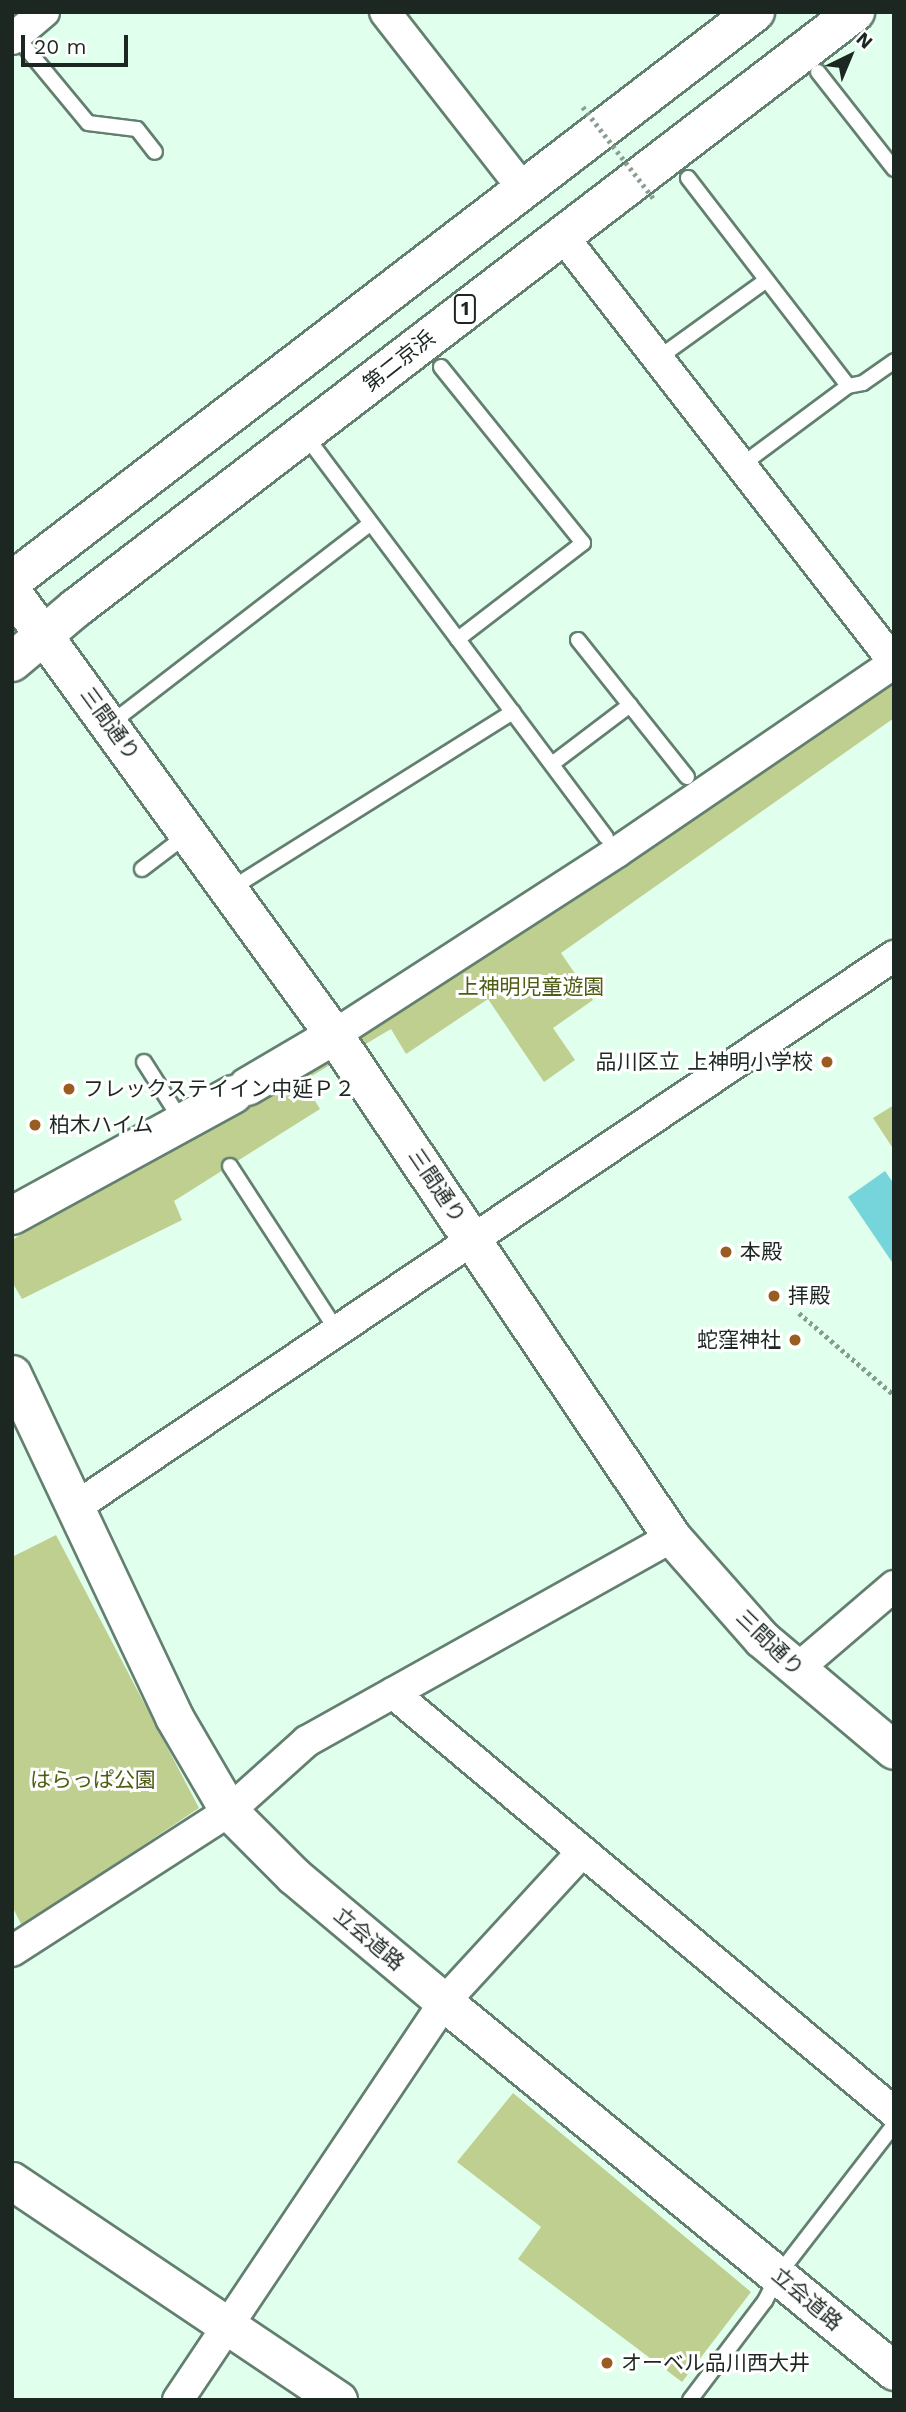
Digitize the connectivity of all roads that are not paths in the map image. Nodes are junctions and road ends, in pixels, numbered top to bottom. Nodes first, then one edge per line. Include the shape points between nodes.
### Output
1 (44, 12) edge
2 (385, 12) edge
3 (855, 12) edge
4 (743, 16) edge
5 (14, 37) edge
6 (818, 72) dead end
7 (155, 152) dead end
8 (894, 169) edge
9 (688, 178) dead end
10 (524, 190) junction
11 (561, 234) junction
12 (765, 281) junction
13 (657, 359) junction
14 (894, 361) edge
15 (441, 367) dead end
16 (848, 386) junction
17 (304, 434) junction
18 (739, 467) junction
19 (372, 523) junction
20 (12, 581) edge
21 (12, 592) edge
22 (46, 636) junction
23 (458, 639) junction
24 (578, 640) dead end
25 (12, 662) edge
26 (894, 663) edge
27 (630, 705) junction
28 (513, 712) junction
29 (110, 724) junction
30 (552, 764) junction
31 (687, 777) dead end
32 (189, 834) junction
33 (606, 837) dead end
34 (142, 869) dead end
35 (229, 890) junction
36 (894, 956) edge
37 (334, 1035) junction
38 (144, 1062) dead end
39 (182, 1122) junction
40 (229, 1166) dead end
41 (12, 1215) edge
42 (473, 1239) junction
43 (338, 1332) junction
44 (12, 1374) edge
45 (77, 1506) junction
46 (673, 1537) junction
47 (894, 1586) edge
48 (796, 1670) junction
49 (393, 1693) junction
50 (894, 1750) edge
51 (229, 1811) junction
52 (582, 1852) junction
53 (14, 1946) edge
54 (444, 2002) junction
55 (894, 2112) edge
56 (894, 2125) edge
57 (12, 2180) edge
58 (778, 2275) junction
59 (228, 2328) junction
60 (894, 2371) edge
61 (178, 2400) edge
62 (338, 2400) edge
63 (690, 2400) edge

1 - 5 street
2 - 10 street
3 - 11 highway, 第二京浜 / 1
4 - 10 highway
5 - 7 lane via 88,123 137,129
6 - 8 lane
9 - 12 lane
10 - 20 highway
11 - 13 street
11 - 17 highway, 第二京浜 / 1
12 - 13 lane
12 - 16 lane
13 - 18 street
14 - 16 lane via 863,383
15 - 23 lane via 583,543
16 - 18 lane
17 - 19 lane
17 - 22 highway, 第二京浜 / 1
18 - 26 street
19 - 23 lane
19 - 29 lane
21 - 22 street, 三間通り
22 - 25 highway, 第二京浜 / 1
22 - 29 street, 三間通り
23 - 28 lane
24 - 27 lane
26 - 37 street via 617,852
27 - 30 lane
27 - 31 lane
28 - 30 lane
28 - 35 lane
29 - 32 street, 三間通り
30 - 33 lane
32 - 34 lane
32 - 35 street, 三間通り
35 - 37 street, 三間通り
36 - 42 street
37 - 39 street
37 - 42 street, 三間通り
38 - 39 lane
39 - 41 street
40 - 43 lane
42 - 43 street
42 - 46 street, 三間通り
43 - 45 street
44 - 45 street, 立会道路
45 - 51 street, 立会道路 via 173,1717
46 - 48 street, 三間通り via 734,1609
46 - 49 street
47 - 48 street
48 - 50 street, 三間通り
49 - 51 street via 293,1751
49 - 52 street
51 - 53 street
51 - 54 street, 立会道路 via 295,1876
52 - 54 street
52 - 55 street
54 - 58 street, 立会道路
54 - 59 street
56 - 58 lane
57 - 59 street via 135,2255
58 - 60 street, 立会道路
58 - 63 lane via 765,2301
59 - 61 street
59 - 62 street

